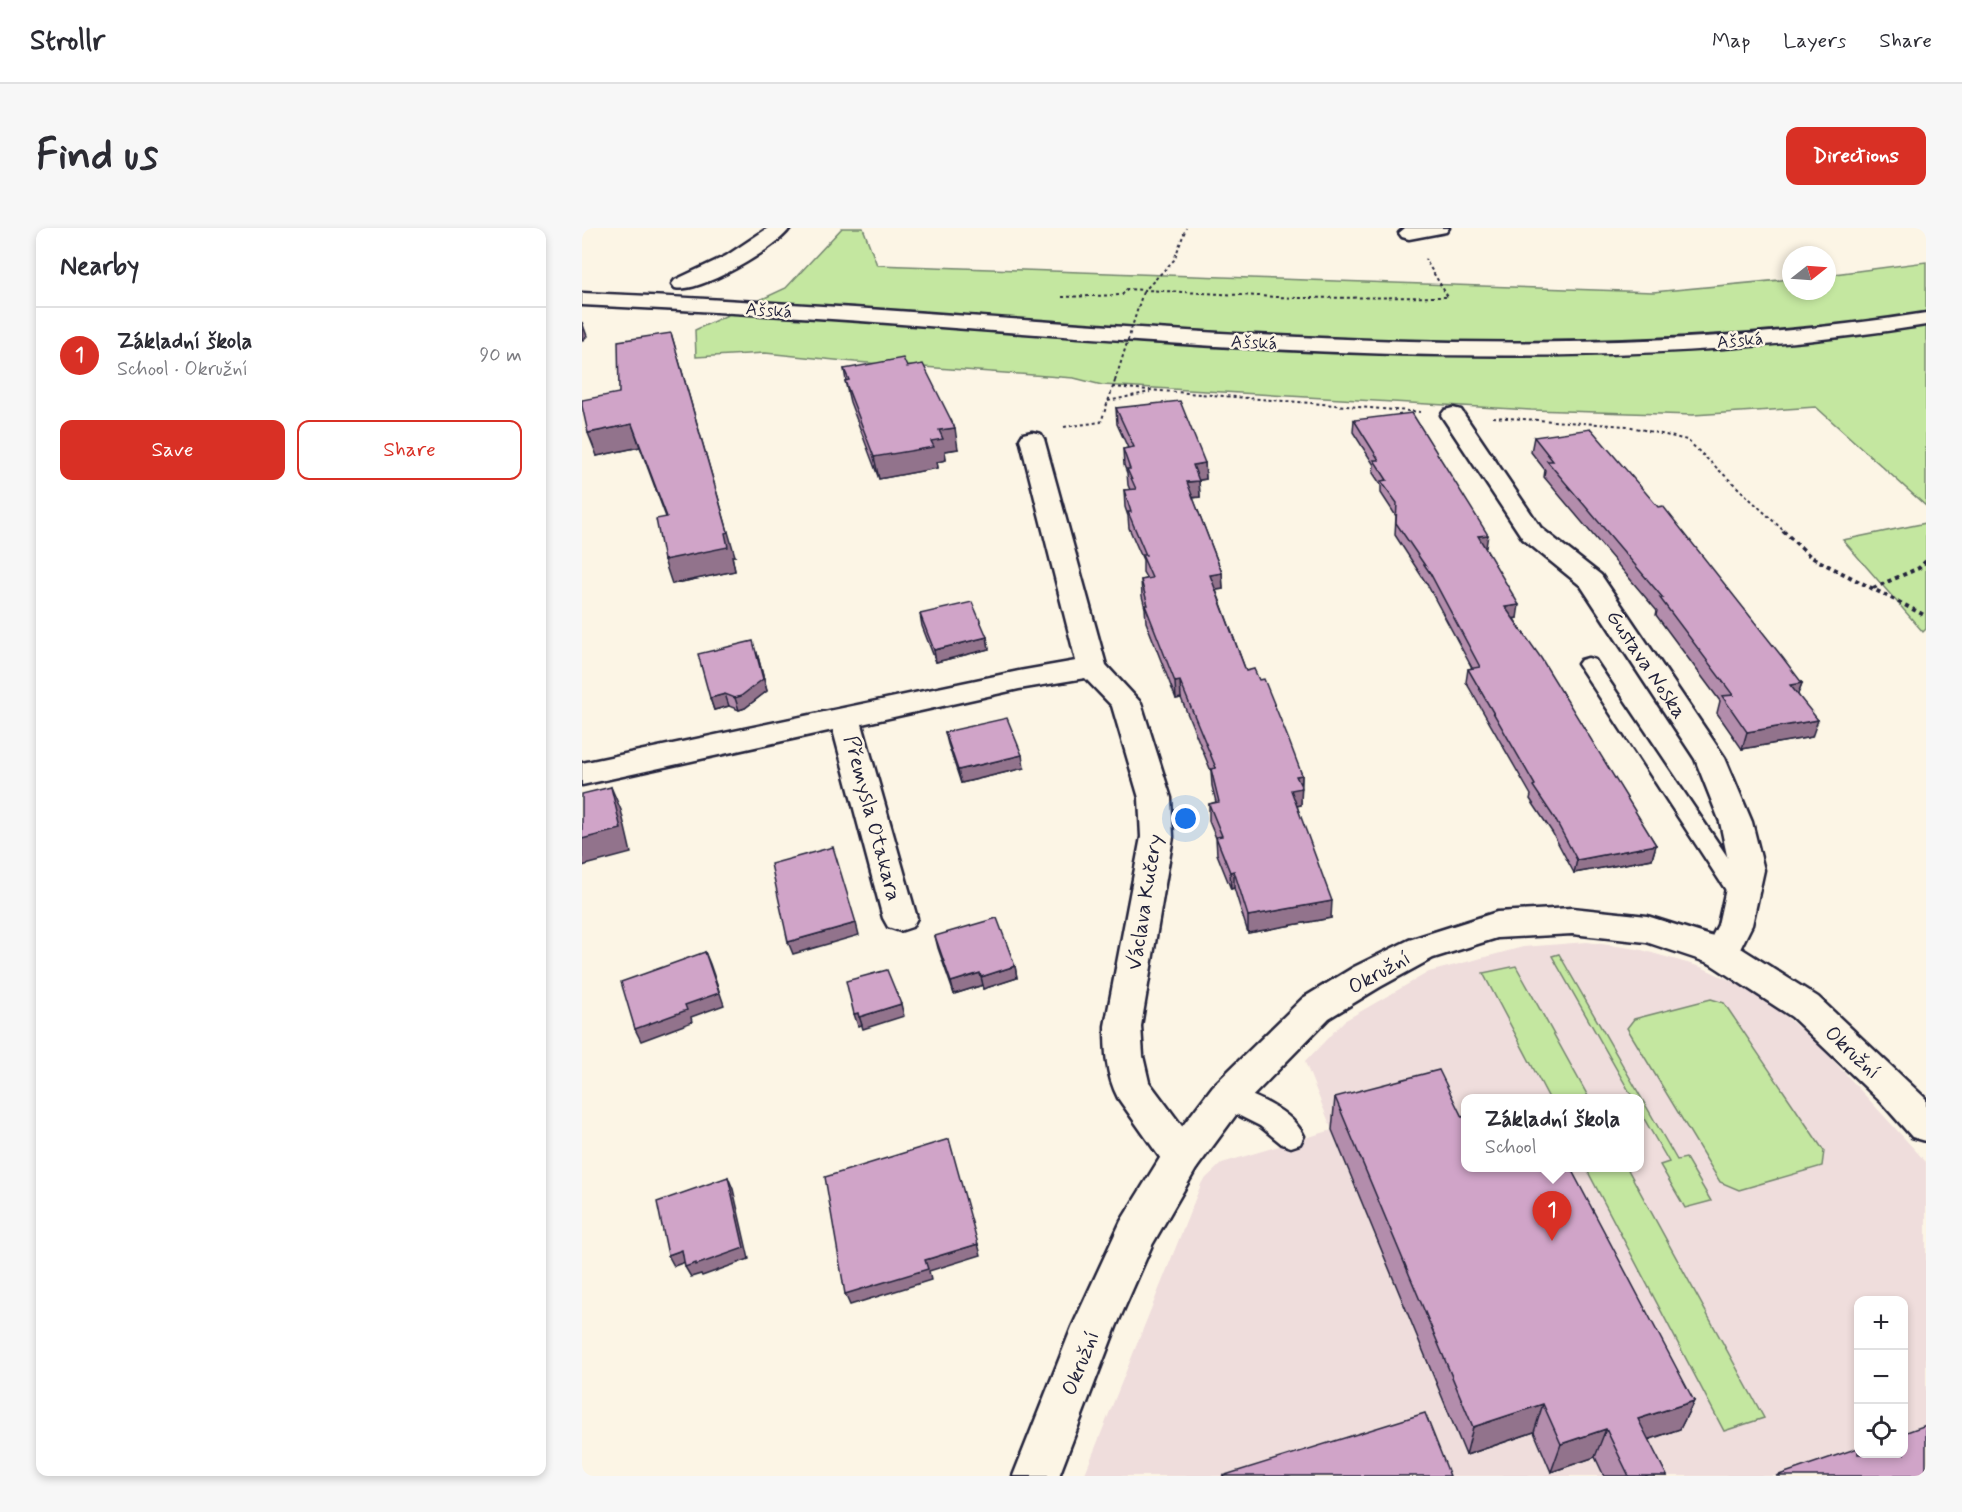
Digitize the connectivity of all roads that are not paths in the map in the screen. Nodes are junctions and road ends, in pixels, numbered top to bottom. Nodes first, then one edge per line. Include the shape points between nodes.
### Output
1 (780, 228) edge
2 (1439, 228) edge
3 (1409, 233) road end
4 (681, 284) dead end
5 (582, 299) edge
6 (1926, 319) edge
7 (1453, 415) road end
8 (1032, 439) road end
9 (1588, 664) dead end
10 (1092, 668) junction
11 (845, 717) junction
12 (582, 774) edge
13 (1741, 896) junction
14 (900, 918) dead end
15 (1721, 953) junction
16 (1227, 1097) junction
17 (1926, 1125) edge
18 (1291, 1136) dead end
19 (1182, 1157) junction
20 (1036, 1476) edge

1 - 4 street via 746,255
2 - 3 street
5 - 6 street, Ašská via 1423,349 1725,342
7 - 13 street, Gustava Noska via 1532,533 1591,581 1710,758 1736,822 1747,870
8 - 10 street, Václava Kučery
9 - 13 lane
10 - 11 street
10 - 19 street, Václava Kučery via 1126,703 1155,798 1157,837 1123,1026 1124,1056 1131,1087
11 - 12 street
11 - 14 street, Přemysla Otakara
13 - 15 street, Gustava Noska via 1735,925
15 - 16 street, Okružní via 1647,929 1572,921 1497,925 1421,949 1316,1008
15 - 17 street, Okružní via 1805,1007
16 - 18 lane via 1267,1116
16 - 19 street, Okružní
19 - 20 street, Okružní via 1136,1234 1094,1327

